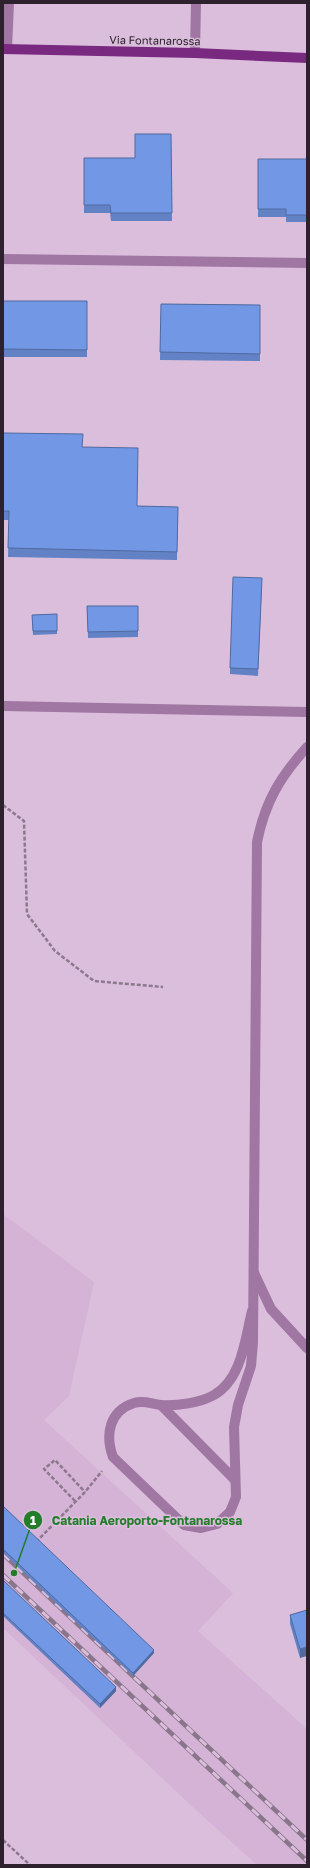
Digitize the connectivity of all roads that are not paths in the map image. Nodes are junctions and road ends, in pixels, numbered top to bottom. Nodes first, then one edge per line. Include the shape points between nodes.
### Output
1 (8, 3) edge
2 (196, 3) edge
3 (5, 49) edge
4 (195, 53) junction
5 (307, 58) edge
6 (3, 259) edge
7 (307, 263) edge
8 (3, 706) edge
9 (307, 712) edge
10 (307, 747) edge
11 (253, 1271) junction
12 (252, 1311) junction
13 (307, 1348) edge
14 (161, 1405) junction
15 (235, 1480) junction

1 - 3 street
2 - 4 street
3 - 4 main road, Via Fontanarossa
4 - 5 main road, Via Fontanarossa
6 - 7 street
8 - 9 street
10 - 11 street via 289,766 272,793 261,821 257,842
11 - 12 street
11 - 13 street via 271,1309
12 - 14 street via 240,1361 229,1382 214,1394 198,1401
12 - 15 street via 251,1366 238,1405 234,1427
14 - 15 street
14 - 15 street via 148,1401 122,1408 113,1418 108,1431 108,1444 113,1457 184,1525 201,1528 217,1524 230,1512 236,1497

